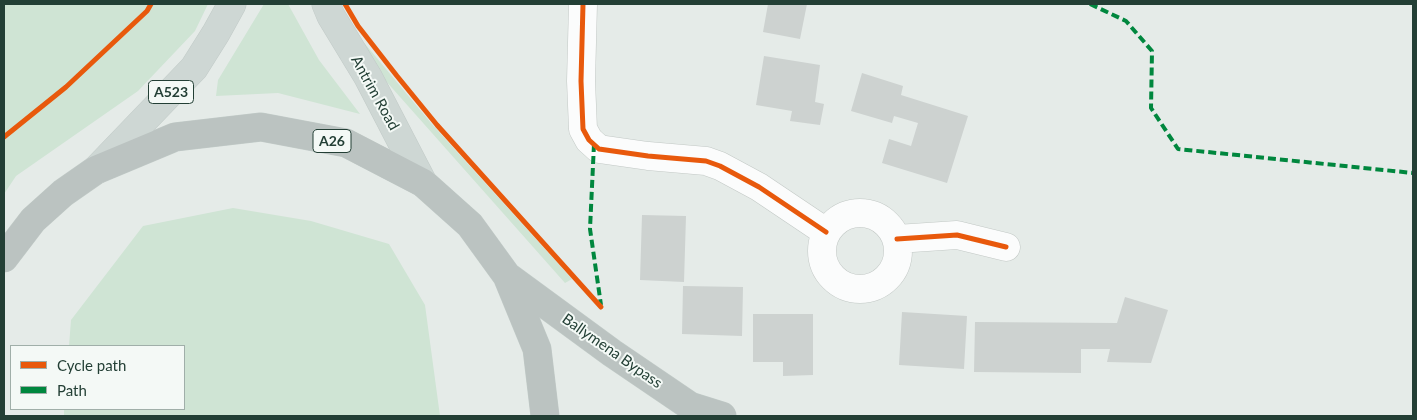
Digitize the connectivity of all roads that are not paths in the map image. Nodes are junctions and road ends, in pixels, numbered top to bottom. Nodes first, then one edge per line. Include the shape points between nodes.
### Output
1 (232, 4) edge
2 (326, 4) edge
3 (583, 4) edge
4 (96, 170) junction
5 (423, 183) junction
6 (826, 232) junction
7 (897, 238) junction
8 (1006, 247) dead end
9 (4, 258) edge
10 (507, 276) junction
11 (545, 416) edge
12 (722, 416) edge

1 - 4 main road, A523 via 194,68
2 - 5 main road, Antrim Road
3 - 6 street via 583,129 589,140 599,149 706,161 720,166 759,186
4 - 5 highway, A26 via 175,137 261,127 346,143
4 - 9 highway, A26 via 33,220
5 - 10 highway, A26 via 470,225
6 - 7 street via 845,215 870,213 882,219
6 - 7 street via 822,257 826,269 834,279 857,289 870,288 890,275 899,251
7 - 8 street via 957,235
10 - 11 highway, A26 via 537,349
10 - 12 highway, Ballymena Bypass / A26 via 690,406

